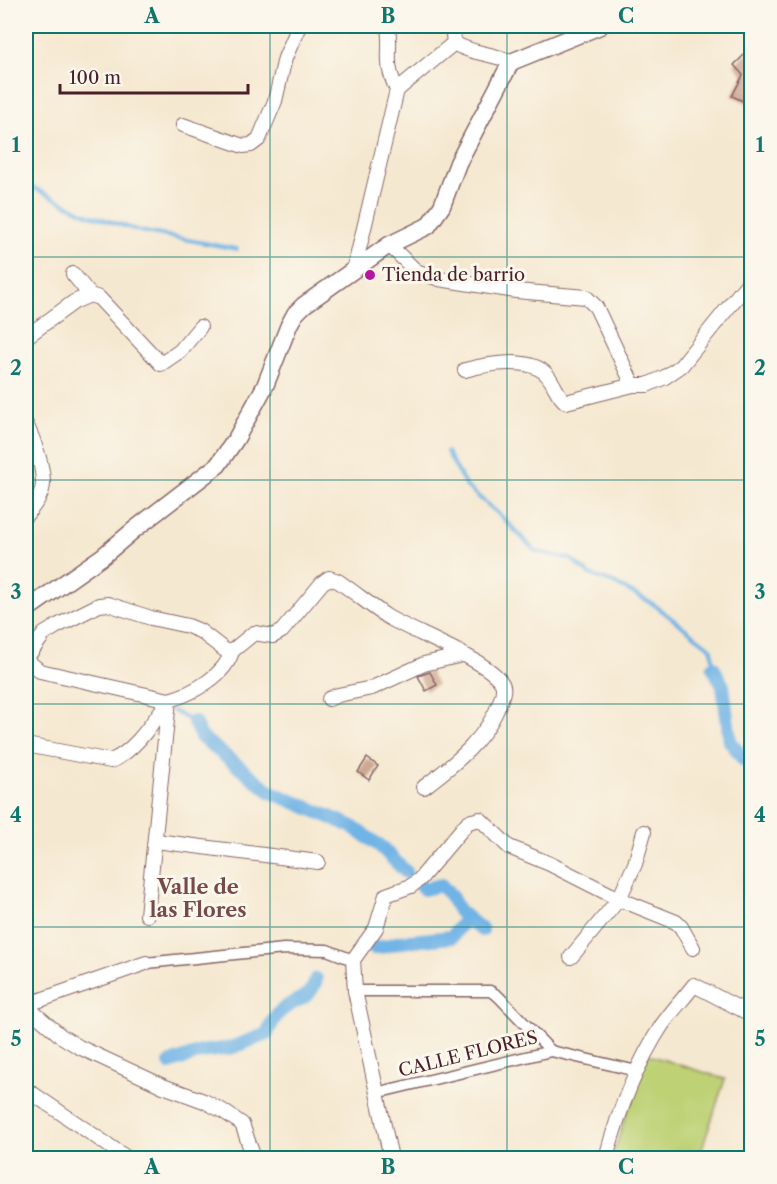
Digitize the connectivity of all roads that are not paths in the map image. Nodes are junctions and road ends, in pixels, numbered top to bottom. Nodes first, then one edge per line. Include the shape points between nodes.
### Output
1 (299, 26) edge
2 (388, 26) edge
3 (452, 26) edge
4 (600, 26) edge
5 (454, 43) junction
6 (511, 62) junction
7 (397, 90) junction
8 (183, 125) dead end
9 (389, 244) junction
10 (354, 270) junction
11 (73, 274) dead end
12 (752, 278) edge
13 (90, 294) junction
14 (200, 327) dead end
15 (26, 337) edge
16 (465, 370) dead end
17 (633, 385) junction
18 (26, 424) edge
19 (26, 515) edge
20 (26, 610) edge
21 (232, 651) junction
22 (462, 655) junction
23 (26, 659) edge
24 (329, 699) dead end
25 (169, 700) junction
26 (26, 745) edge
27 (424, 787) dead end
28 (644, 832) dead end
29 (156, 841) junction
30 (318, 862) dead end
31 (619, 899) junction
32 (147, 915) dead end
33 (693, 948) dead end
34 (571, 957) dead end
35 (353, 960) junction
36 (146, 963) joint
37 (355, 991) junction
38 (26, 1005) edge
39 (752, 1015) edge
40 (551, 1051) junction
41 (637, 1071) junction
42 (26, 1089) edge
43 (376, 1093) junction
44 (127, 1158) edge
45 (254, 1158) edge
46 (391, 1158) edge
47 (606, 1158) edge

1 - 8 street via 259,139 243,146
2 - 7 street via 387,63
3 - 5 street
4 - 6 street
5 - 6 street
5 - 7 street
6 - 9 street via 458,163 442,206 428,226
7 - 10 street
9 - 10 street
9 - 17 street via 416,272 439,279 586,297 596,307
10 - 20 street via 295,314 265,386 218,465 103,556
11 - 13 street
12 - 17 street via 681,366 647,385
13 - 14 street via 99,298 161,364 180,351
13 - 15 street
16 - 17 street via 503,363 540,368 566,402
18 - 19 street via 44,485
21 - 22 street via 254,633 273,636 282,631 329,578 387,616
21 - 23 street via 188,626 108,604 45,634
21 - 25 street via 229,662 198,689
22 - 24 street via 423,664 372,688
22 - 27 street via 502,682 504,691 482,736 452,767
23 - 25 street via 40,671
25 - 26 street via 138,741 111,761
25 - 29 street
28 - 31 street
29 - 30 street
29 - 32 street
31 - 33 street via 676,922
31 - 34 street
31 - 35 street via 509,847 480,819 475,819 468,822 420,879 386,896 376,928
35 - 36 street via 327,950 284,949
35 - 37 street
36 - 38 street
37 - 40 street via 490,992
37 - 43 street
38 - 45 street via 79,1047 223,1111 242,1124
39 - 41 street via 694,985 662,1026
40 - 41 street, CALLE FLORES
40 - 43 street, CALLE FLORES
41 - 47 street
42 - 44 street
43 - 46 street

